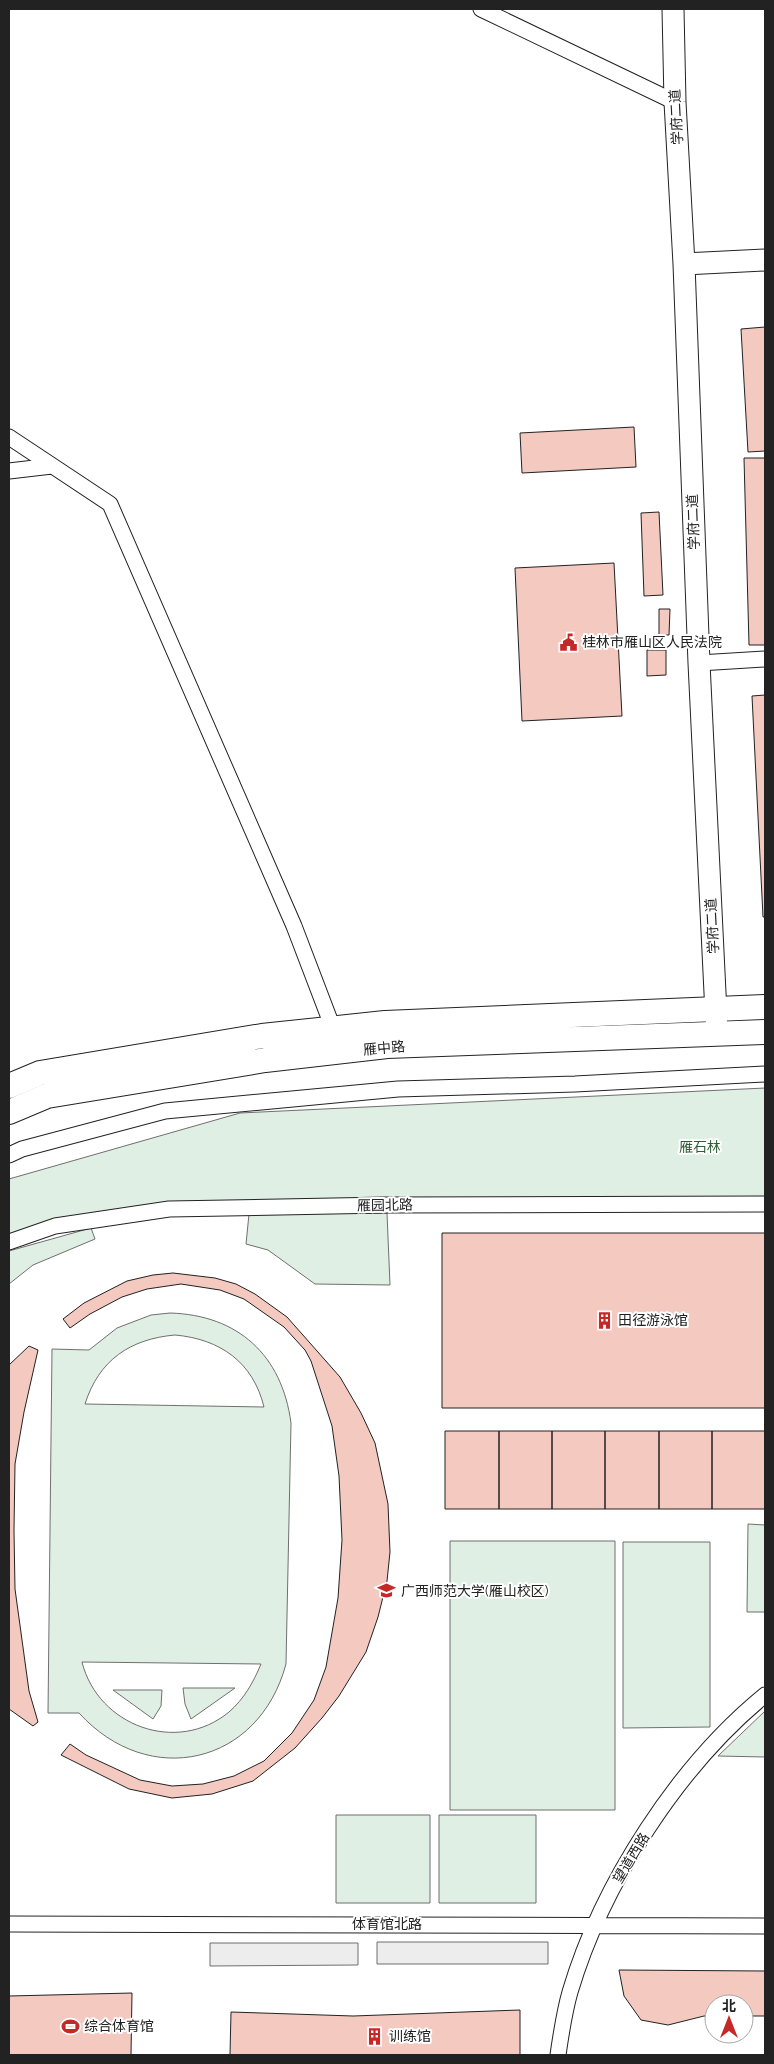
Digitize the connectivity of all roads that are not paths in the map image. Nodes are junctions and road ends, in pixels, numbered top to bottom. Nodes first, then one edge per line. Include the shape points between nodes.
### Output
1 (480, 9) edge
2 (673, 9) edge
3 (675, 102) junction
4 (765, 260) edge
5 (684, 264) junction
6 (9, 437) edge
7 (52, 466) junction
8 (9, 471) edge
9 (765, 659) edge
10 (699, 663) junction
11 (765, 1007) edge
12 (716, 1009) junction
13 (334, 1029) junction
14 (765, 1032) edge
15 (717, 1034) junction
16 (339, 1052) junction
17 (765, 1074) edge
18 (9, 1086) edge
19 (9, 1112) edge
20 (9, 1156) edge
21 (765, 1204) edge
22 (9, 1242) edge
23 (765, 1695) edge
24 (9, 1924) edge
25 (596, 1925) junction
26 (765, 1926) edge
27 (558, 2055) edge

1 - 3 street
2 - 3 street, 学府二道
3 - 5 street, 学府二道
4 - 5 street
5 - 10 street, 学府二道
6 - 7 street
7 - 8 street
7 - 13 street via 110,504 294,926
9 - 10 street
10 - 12 street, 学府二道
11 - 12 main road, 雁中路
12 - 13 main road, 雁中路 via 385,1023
12 - 15 street, 学府二道
13 - 16 street
13 - 18 main road, 雁中路 via 262,1036 40,1073
14 - 15 main road, 雁中路
15 - 16 main road, 雁中路 via 387,1046
16 - 19 main road, 雁中路 via 265,1060 47,1096
17 - 20 street via 398,1089 165,1111
21 - 22 street, 雁园北路 via 168,1209 55,1226
23 - 25 street, 望道西路 via 724,1731 674,1791 626,1863
24 - 25 street, 体育馆北路
25 - 26 street, 体育馆北路
25 - 27 street, 望道西路 via 570,1992

